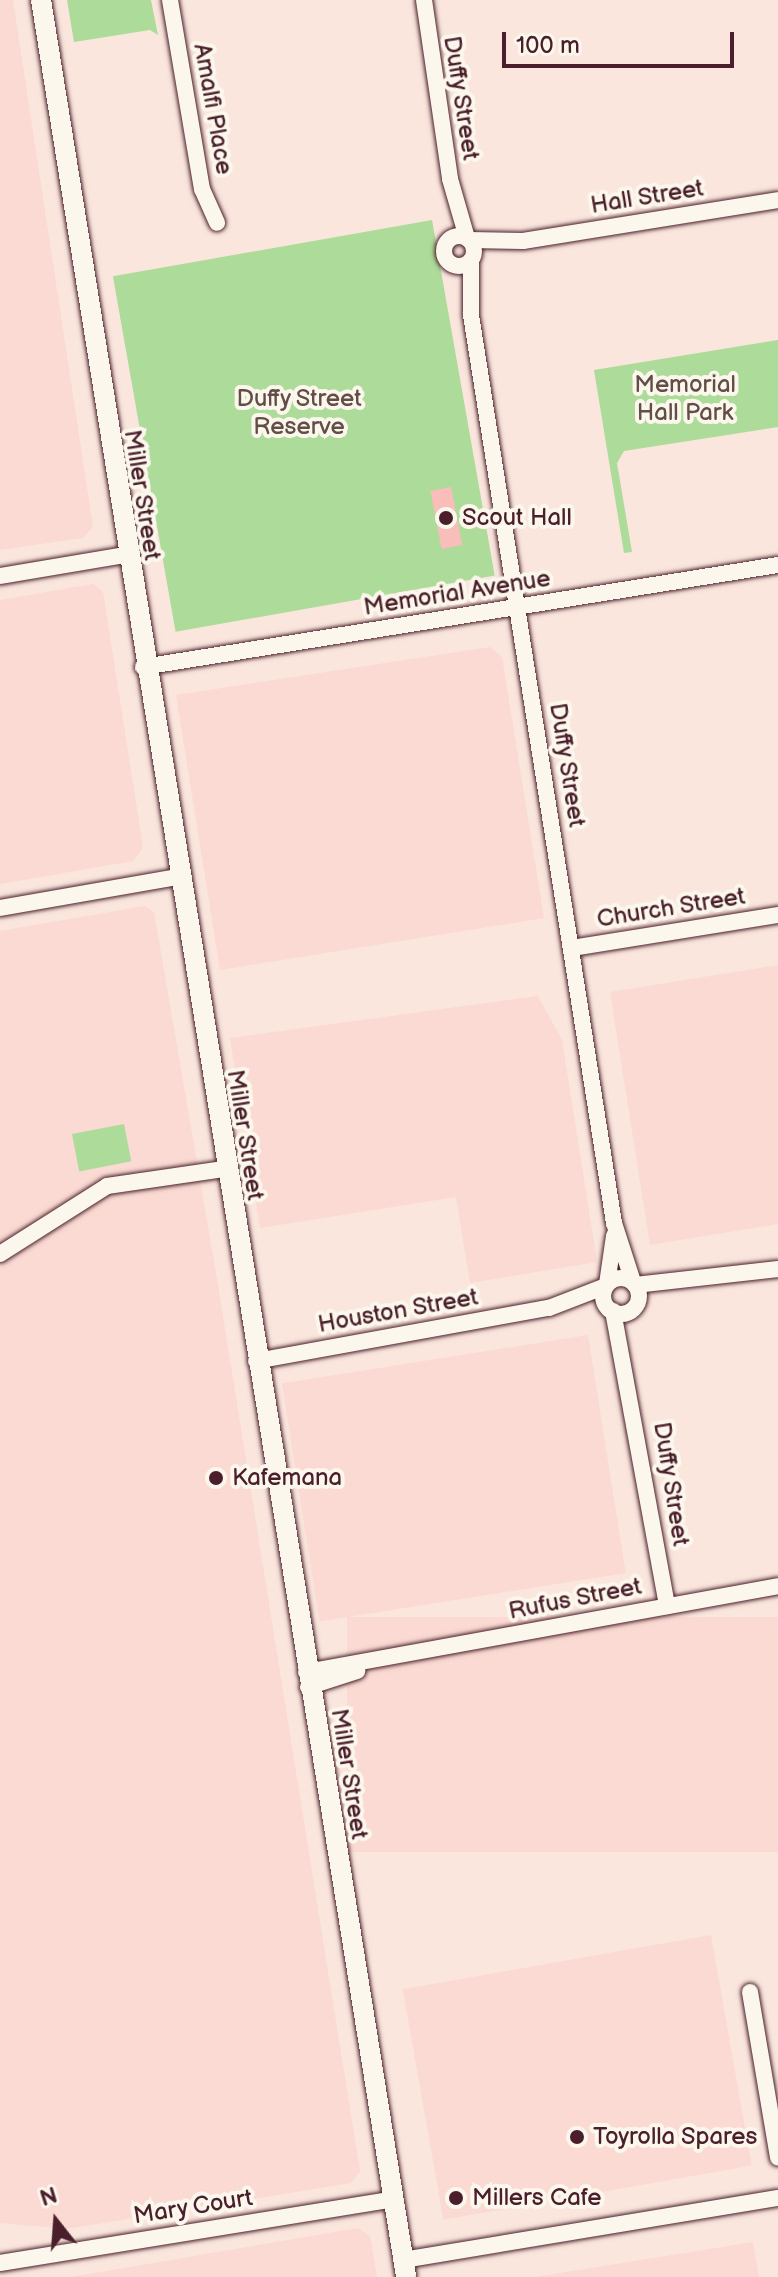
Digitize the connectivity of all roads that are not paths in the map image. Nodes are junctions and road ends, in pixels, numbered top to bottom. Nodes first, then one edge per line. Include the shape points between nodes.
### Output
1 (41, 0) edge
2 (170, 0) edge
3 (416, 0) edge
4 (424, 0) edge
5 (425, 25) junction
6 (450, 179) junction
7 (778, 200) edge
8 (217, 223) dead end
9 (468, 239) junction
10 (523, 241) junction
11 (446, 243) junction
12 (472, 260) junction
13 (450, 263) junction
14 (471, 315) junction
15 (125, 555) junction
16 (778, 565) edge
17 (0, 576) edge
18 (518, 607) junction
19 (143, 667) junction
20 (177, 877) junction
21 (0, 908) edge
22 (778, 915) edge
23 (572, 948) junction
24 (224, 1169) junction
25 (614, 1223) junction
26 (0, 1254) edge
27 (778, 1269) edge
28 (634, 1283) junction
29 (698, 1283) junction
30 (607, 1285) junction
31 (549, 1308) junction
32 (633, 1309) junction
33 (611, 1310) junction
34 (256, 1361) junction
35 (628, 1370) junction
36 (778, 1586) edge
37 (667, 1606) junction
38 (307, 1680) junction
39 (750, 1992) dead end
40 (778, 2158) edge
41 (778, 2198) edge
42 (393, 2199) junction
43 (0, 2263) edge
44 (404, 2268) edge

1 - 15 street, Miller Street
2 - 8 street, Amalfi Place via 202,189
3 - 5 street, Duffy Street
4 - 5 street, Duffy Street
5 - 6 street, Duffy Street
6 - 9 street, Duffy Street
6 - 11 street, Duffy Street
7 - 10 street, Hall Street
9 - 10 street, Hall Street
9 - 11 street, Hall Street
9 - 12 street, Duffy Street
10 - 12 street, Hall Street
11 - 13 street, Duffy Street
12 - 13 street, Hall Street
12 - 14 street, Duffy Street
13 - 14 street, Duffy Street
14 - 18 street, Duffy Street
15 - 17 street
15 - 19 street, Miller Street
16 - 18 street, Memorial Avenue
18 - 19 street, Memorial Avenue
18 - 23 street, Duffy Street
19 - 20 street, Miller Street
20 - 21 street
20 - 24 street, Miller Street
22 - 23 street, Church Street
23 - 25 street, Duffy Street
24 - 26 street via 107,1186
24 - 34 street, Miller Street
25 - 28 street, Duffy Street
25 - 30 street, Duffy Street
27 - 29 street
28 - 29 street
28 - 30 street, Houston Street
28 - 32 street, Duffy Street
29 - 32 street
30 - 31 street, Houston Street
30 - 33 street, Duffy Street
31 - 33 street, Houston Street
31 - 34 street, Houston Street
32 - 33 street, Houston Street
32 - 35 street, Duffy Street
33 - 35 street, Duffy Street
34 - 38 street, Miller Street
35 - 37 street, Duffy Street
36 - 37 street, Rufus Street
37 - 38 street, Rufus Street
38 - 42 street, Miller Street
39 - 40 street
41 - 44 street
42 - 43 street, Mary Court
42 - 44 street, Miller Street

